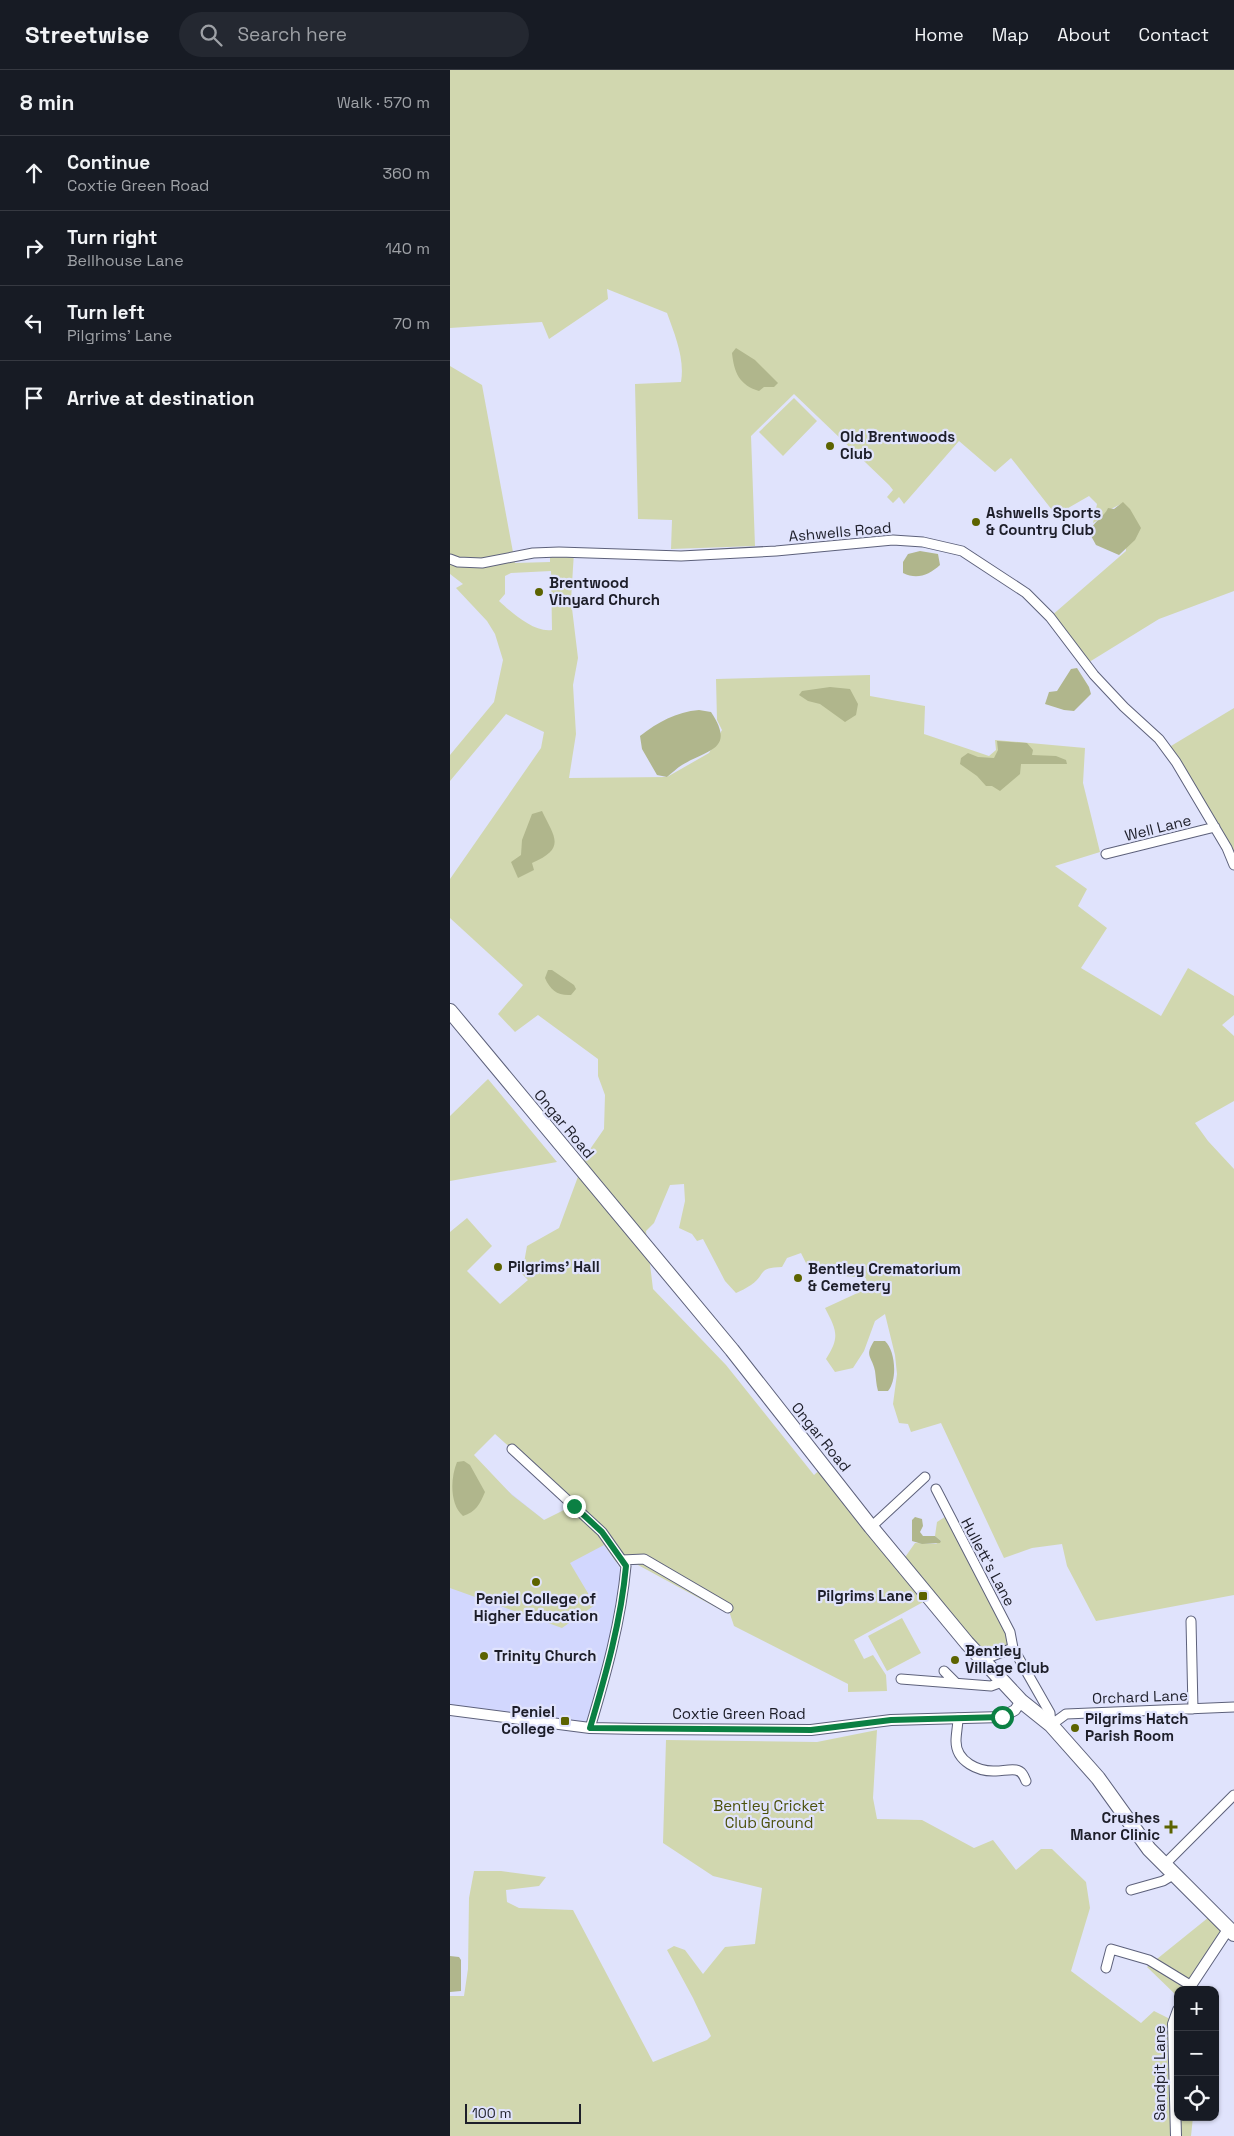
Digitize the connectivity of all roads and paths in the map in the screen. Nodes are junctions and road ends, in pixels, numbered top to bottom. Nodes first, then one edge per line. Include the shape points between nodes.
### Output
1 (450, 559) edge
2 (1215, 827) junction
3 (1106, 854) dead end
4 (1234, 865) edge
5 (450, 1011) edge
6 (512, 1449) dead end
7 (925, 1477) dead end
8 (936, 1490) dead end
9 (871, 1527) junction
10 (622, 1560) junction
11 (728, 1608) dead end
12 (1191, 1621) dead end
13 (1013, 1648) junction
14 (982, 1660) junction
15 (944, 1671) dead end
16 (901, 1679) dead end
17 (955, 1682) junction
18 (1002, 1682) junction
19 (1021, 1702) junction
20 (1234, 1707) edge
21 (1194, 1709) junction
22 (450, 1710) edge
23 (958, 1718) junction
24 (1051, 1725) junction
25 (590, 1728) junction
26 (1026, 1781) dead end
27 (1234, 1795) edge
28 (1168, 1870) junction
29 (1131, 1890) dead end
30 (1232, 1928) edge
31 (1106, 1968) dead end
32 (1188, 1986) edge
33 (1190, 1986) edge
34 (1174, 2021) edge
35 (1176, 2136) edge

1 - 2 street, Ashwells Road via 482,563 533,553 559,552 681,556 776,552 894,540 923,542 962,551 1026,594 1050,617 1094,675 1158,739 1176,762
2 - 3 street, Well Lane
2 - 4 street, Ashwells Road
5 - 9 main road, Ongar Road via 732,1350
6 - 10 street via 602,1532
7 - 9 street
8 - 13 street, Hullett's Lane via 1010,1632
9 - 14 main road, Ongar Road
10 - 11 street via 644,1559
10 - 25 street via 626,1566 623,1597 609,1663
12 - 21 street
13 - 14 street
13 - 24 street, Hullett's Lane via 1050,1714
14 - 18 main road, Ongar Road
15 - 17 street
16 - 17 street
17 - 18 street via 991,1686
18 - 19 main road, Ongar Road
19 - 23 street, Coxtie Green Road via 1002,1717
19 - 24 main road, Ongar Road
20 - 21 street, Orchard Lane
21 - 24 street, Orchard Lane via 1066,1714
22 - 25 street, Coxtie Green Road
23 - 25 street, Coxtie Green Road via 860,1723 811,1730
23 - 26 street via 956,1742 964,1759 973,1767 984,1770 1017,1770
24 - 28 main road, Ongar Road via 1098,1778 1133,1829
27 - 28 street
28 - 29 street via 1163,1881
28 - 30 main road, Ongar Road
30 - 33 street
31 - 32 street via 1111,1949 1149,1960
34 - 35 street, Sandpit Lane

